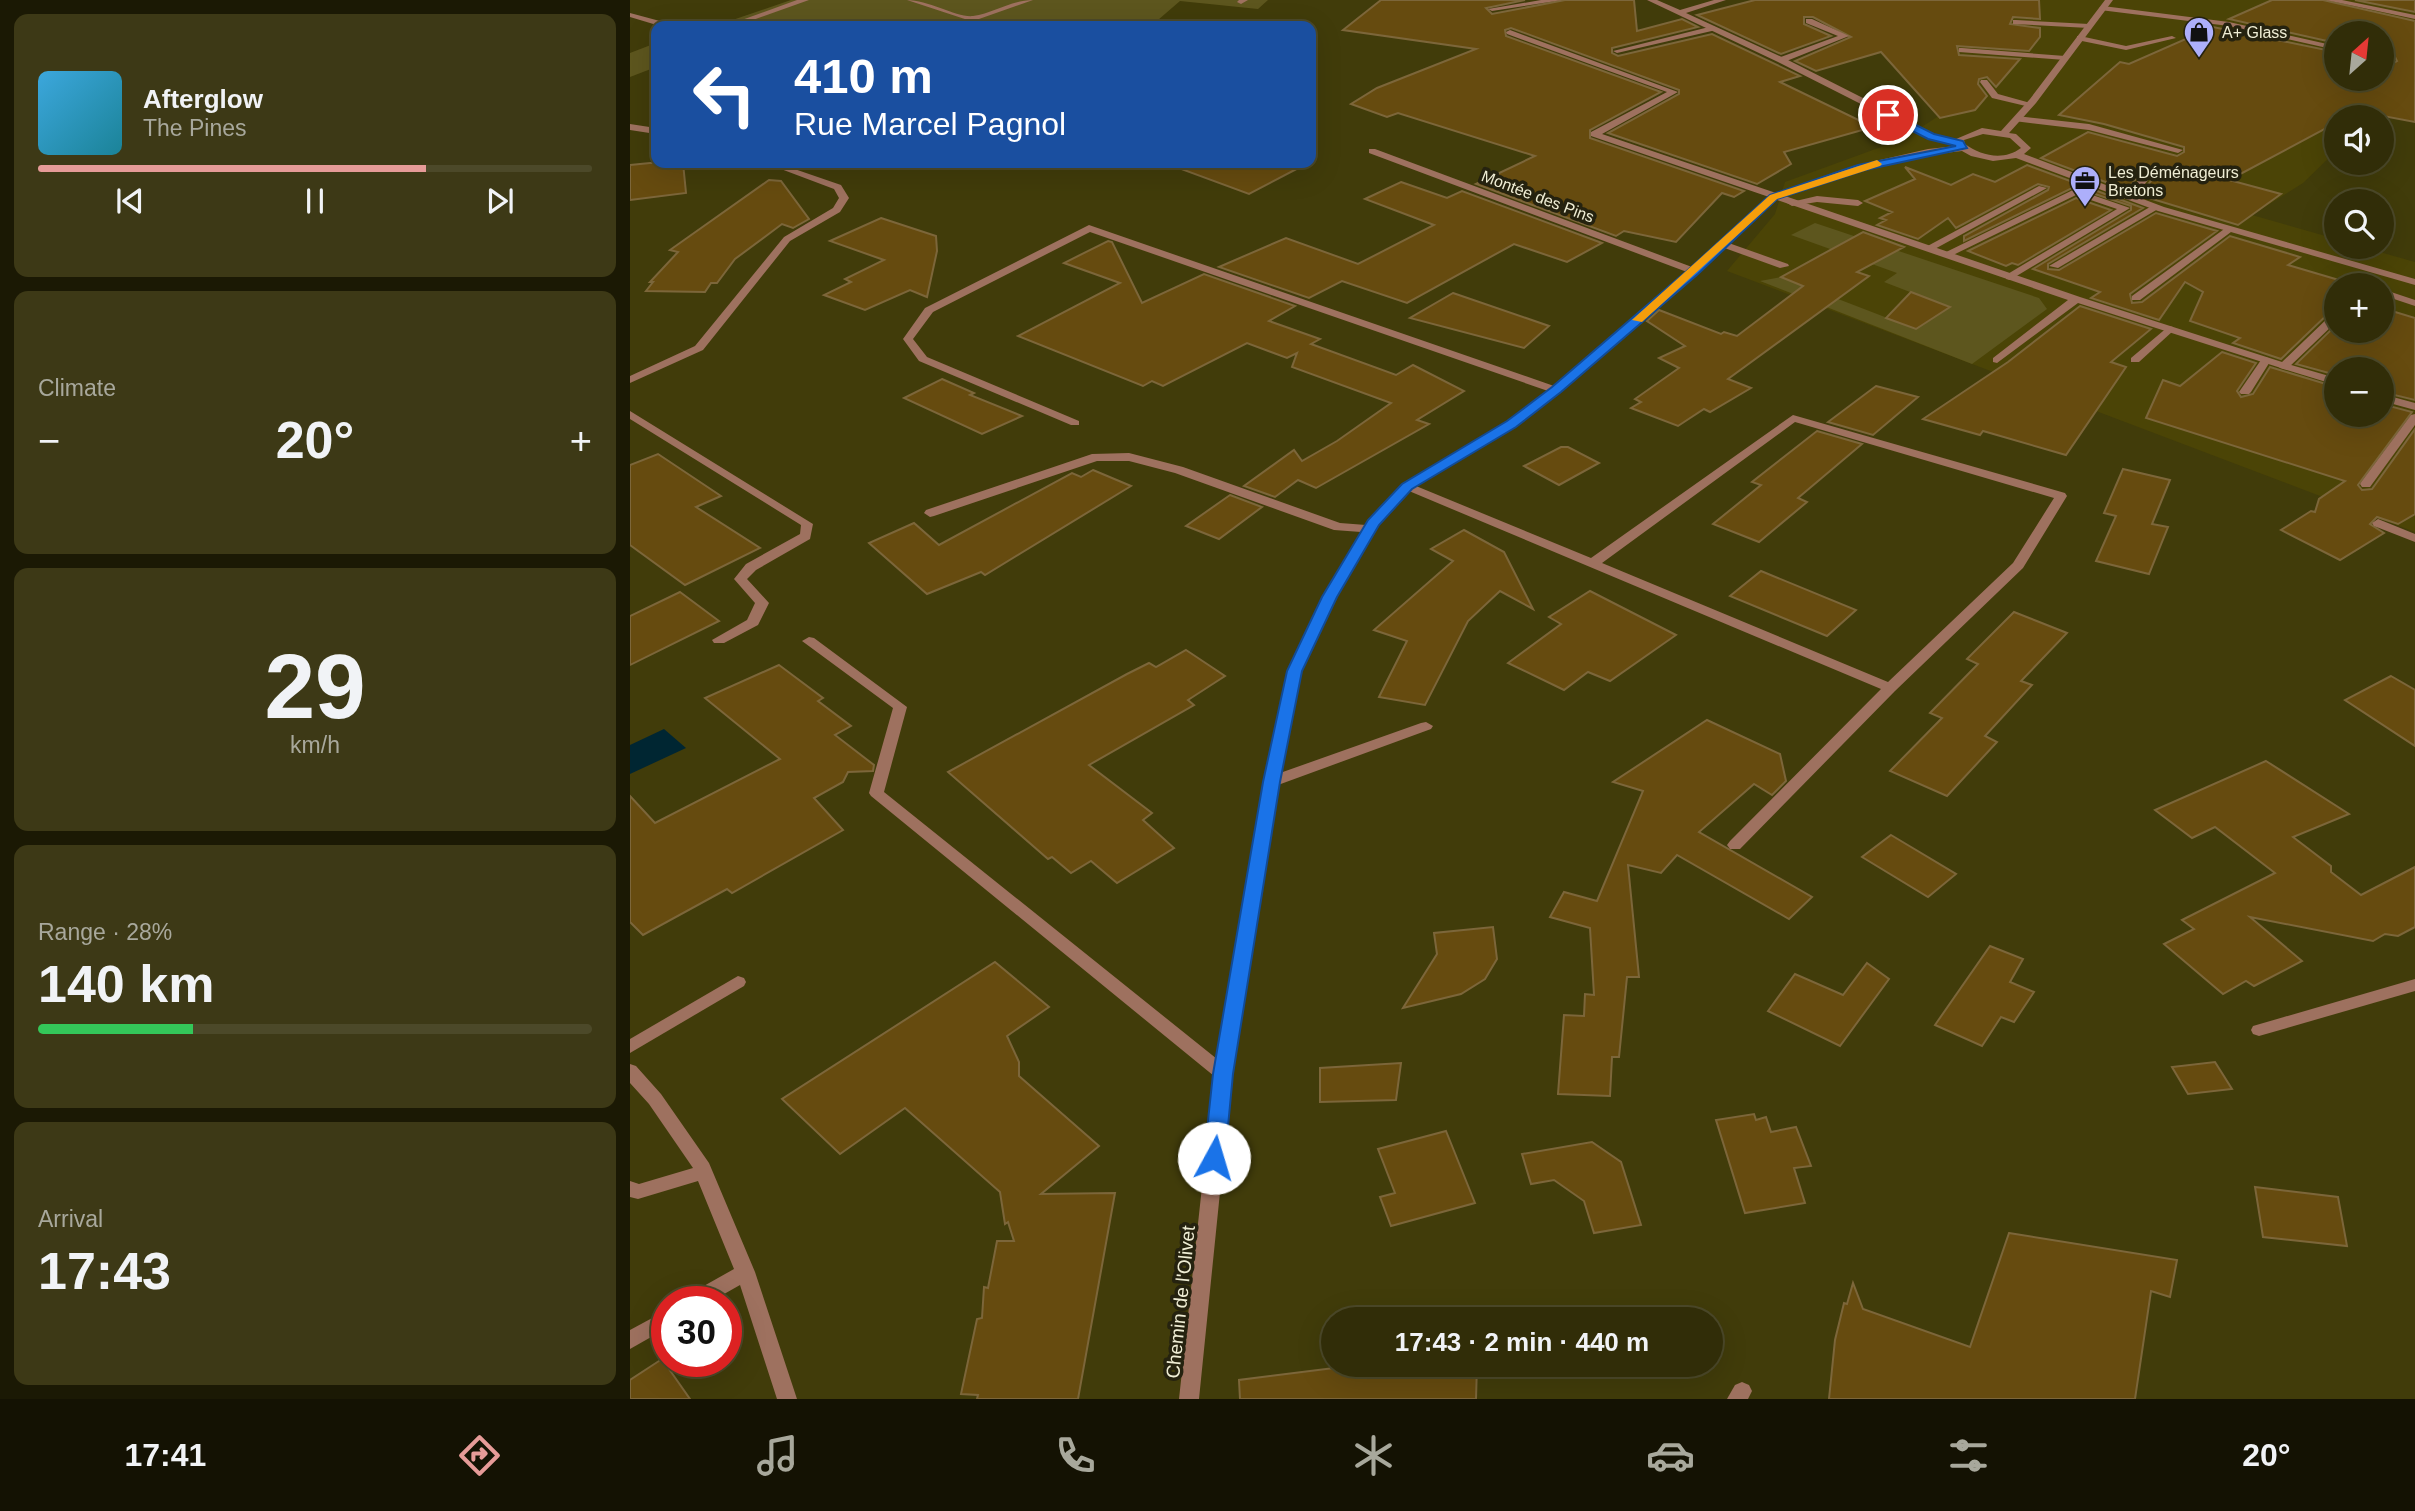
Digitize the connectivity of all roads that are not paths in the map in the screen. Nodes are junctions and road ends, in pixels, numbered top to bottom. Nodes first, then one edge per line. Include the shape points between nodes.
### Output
1 (805, 0) edge
2 (911, 0) edge
3 (1029, 0) edge
4 (1558, 0) edge
5 (1651, 0) edge
6 (1722, 0) edge
7 (2330, 0) edge
8 (2106, 4) edge
9 (1492, 9) dead end
10 (1679, 13) junction
11 (630, 15) edge
12 (2415, 17) edge
13 (971, 19) junction
14 (651, 21) edge
15 (744, 21) edge
16 (977, 21) edge
17 (1809, 22) dead end
18 (2016, 22) dead end
19 (2089, 26) junction
20 (1713, 28) junction
21 (1510, 32) dead end
22 (2080, 38) junction
23 (2172, 38) dead end
24 (2324, 45) edge
25 (1962, 50) dead end
26 (1617, 51) dead end
27 (2065, 58) junction
28 (1781, 60) junction
29 (1984, 82) dead end
30 (2030, 104) junction
31 (2017, 119) junction
32 (630, 127) edge
33 (651, 130) edge
34 (2004, 133) junction
35 (1961, 145) junction
36 (2178, 150) dead end
37 (1372, 151) dead end
38 (2017, 155) junction
39 (783, 168) edge
40 (2144, 179) dead end
41 (2042, 188) dead end
42 (1774, 197) junction
43 (2129, 197) junction
44 (1792, 203) junction
45 (1858, 203) dead end
46 (2155, 207) junction
47 (2230, 229) junction
48 (1723, 244) junction
49 (1927, 249) junction
50 (1945, 255) junction
51 (2054, 265) dead end
52 (1784, 266) dead end
53 (1693, 271) junction
54 (2010, 277) junction
55 (2415, 282) edge
56 (2394, 296) edge
57 (2136, 298) dead end
58 (2076, 299) junction
59 (2415, 303) edge
60 (2324, 328) edge
61 (2169, 329) junction
62 (1997, 360) dead end
63 (2135, 360) dead end
64 (2266, 360) junction
65 (2284, 366) junction
66 (2324, 378) edge
67 (630, 380) edge
68 (1556, 390) junction
69 (2245, 391) dead end
70 (2394, 401) edge
71 (2415, 407) edge
72 (630, 414) edge
73 (2415, 417) edge
74 (1075, 422) dead end
75 (2367, 484) dead end
76 (1407, 486) junction
77 (930, 513) dead end
78 (2378, 523) dead end
79 (1369, 529) junction
80 (2415, 538) edge
81 (1592, 564) junction
82 (719, 639) dead end
83 (809, 641) dead end
84 (1890, 688) junction
85 (1426, 726) dead end
86 (1271, 782) junction
87 (1735, 845) dead end
88 (738, 982) dead end
89 (2415, 985) edge
90 (2259, 1030) dead end
91 (630, 1047) edge
92 (630, 1071) edge
93 (1223, 1074) junction
94 (703, 1172) junction
95 (630, 1188) edge
96 (745, 1272) junction
97 (721, 1286) edge
98 (651, 1328) edge
99 (630, 1340) edge
100 (788, 1399) edge
101 (1189, 1399) edge

1 - 15 street
2 - 13 street
3 - 13 street
4 - 9 street
5 - 10 street
6 - 10 street
7 - 12 street
8 - 19 street
8 - 24 street
10 - 20 street
11 - 14 street
13 - 16 street
17 - 28 street via 1845,36
18 - 19 street
19 - 22 street
20 - 26 street
20 - 28 street
21 - 42 street via 1675,92 1594,134
22 - 23 street via 2126,48
22 - 27 street
25 - 27 street
27 - 30 street
28 - 35 street via 1931,136
29 - 30 street via 1995,96
30 - 31 street
31 - 34 street
31 - 36 street via 2088,127
32 - 33 street
34 - 35 street via 1972,133 1960,139
34 - 38 street via 2025,144
35 - 38 street via 1987,157
35 - 42 street, Chemin de l'Olivet via 1861,167
37 - 53 street, Montée des Pins
38 - 43 street
39 - 67 street via 838,187 844,198 837,210 787,239 699,348
40 - 43 street
41 - 49 street
42 - 44 street
42 - 48 street, Chemin de l'Olivet
43 - 46 street
44 - 45 street via 1817,199
44 - 49 street
46 - 47 street
46 - 51 street
47 - 55 street
47 - 57 street
48 - 52 street
48 - 53 street, Chemin de l'Olivet
49 - 50 street
50 - 54 street
50 - 54 street via 2075,192 2125,208
53 - 68 street, Chemin de l'Olivet
54 - 58 street
56 - 59 street
58 - 61 street
58 - 62 street
60 - 65 street
61 - 63 street
61 - 64 street
64 - 65 street
64 - 69 street
65 - 66 street
68 - 74 street via 1089,228 929,310 908,339 923,359
68 - 76 street, Chemin de l'Olivet via 1511,424
70 - 71 street
72 - 82 street via 807,524 806,536 751,567 740,579 762,603 754,622
73 - 75 street
76 - 79 street, Chemin de l'Olivet
76 - 81 street
77 - 79 street via 1096,457 1129,457 1180,470 1338,527
78 - 80 street
79 - 86 street, Chemin de l'Olivet via 1295,671
81 - 84 street
81 - 84 street via 1793,418 2061,496 2018,565
83 - 93 street via 900,707 876,793
84 - 87 street
85 - 86 street
86 - 93 street, Chemin de l'Olivet
88 - 91 street
89 - 90 street
92 - 94 street via 655,1099
93 - 101 street, Chemin de l'Olivet
94 - 95 street via 638,1192
94 - 96 street
96 - 97 street
96 - 100 street
98 - 99 street

